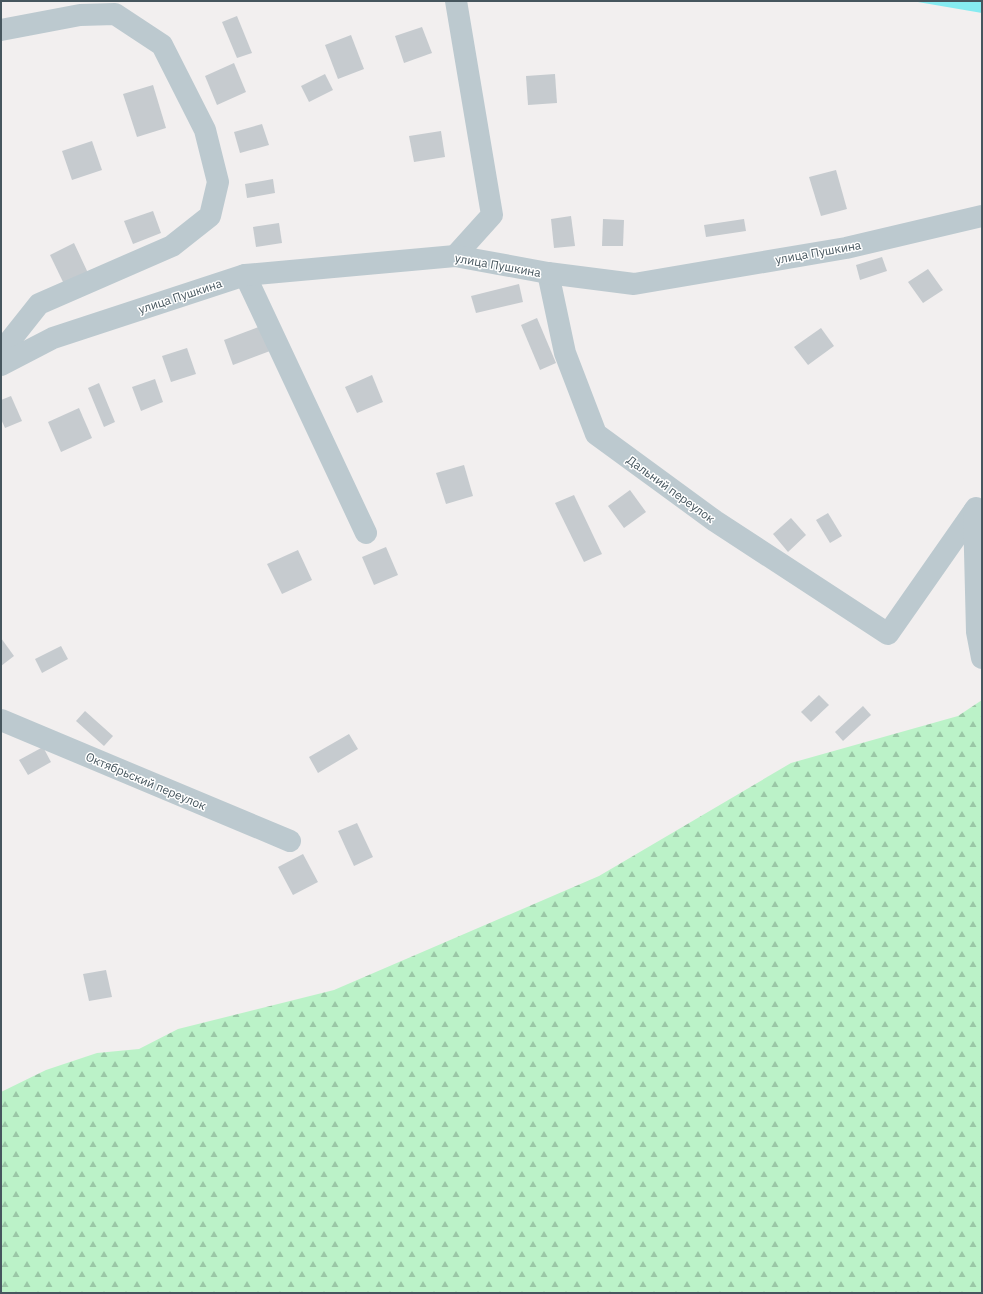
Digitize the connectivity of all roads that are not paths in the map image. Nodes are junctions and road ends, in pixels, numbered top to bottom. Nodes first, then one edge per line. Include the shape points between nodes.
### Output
1 (456, 1) edge
2 (1, 30) edge
3 (982, 216) edge
4 (455, 256) junction
5 (548, 273) junction
6 (245, 275) junction
7 (1, 352) edge
8 (1, 365) edge
9 (978, 506) edge
10 (366, 533) dead end
11 (982, 658) edge
12 (1, 720) edge
13 (290, 841) dead end

1 - 4 street via 492,215
2 - 7 street via 80,15 115,14 162,45 204,130 218,182 210,216 179,241 39,304
3 - 5 street, улица Пушкина via 846,248 634,284
4 - 5 street, улица Пушкина
4 - 6 street, улица Пушкина
5 - 9 street, Дальний переулок via 565,353 596,434 715,521 888,634
6 - 8 street, улица Пушкина via 54,338
6 - 10 street
9 - 11 street via 977,632
12 - 13 street, Октябрьский переулок

